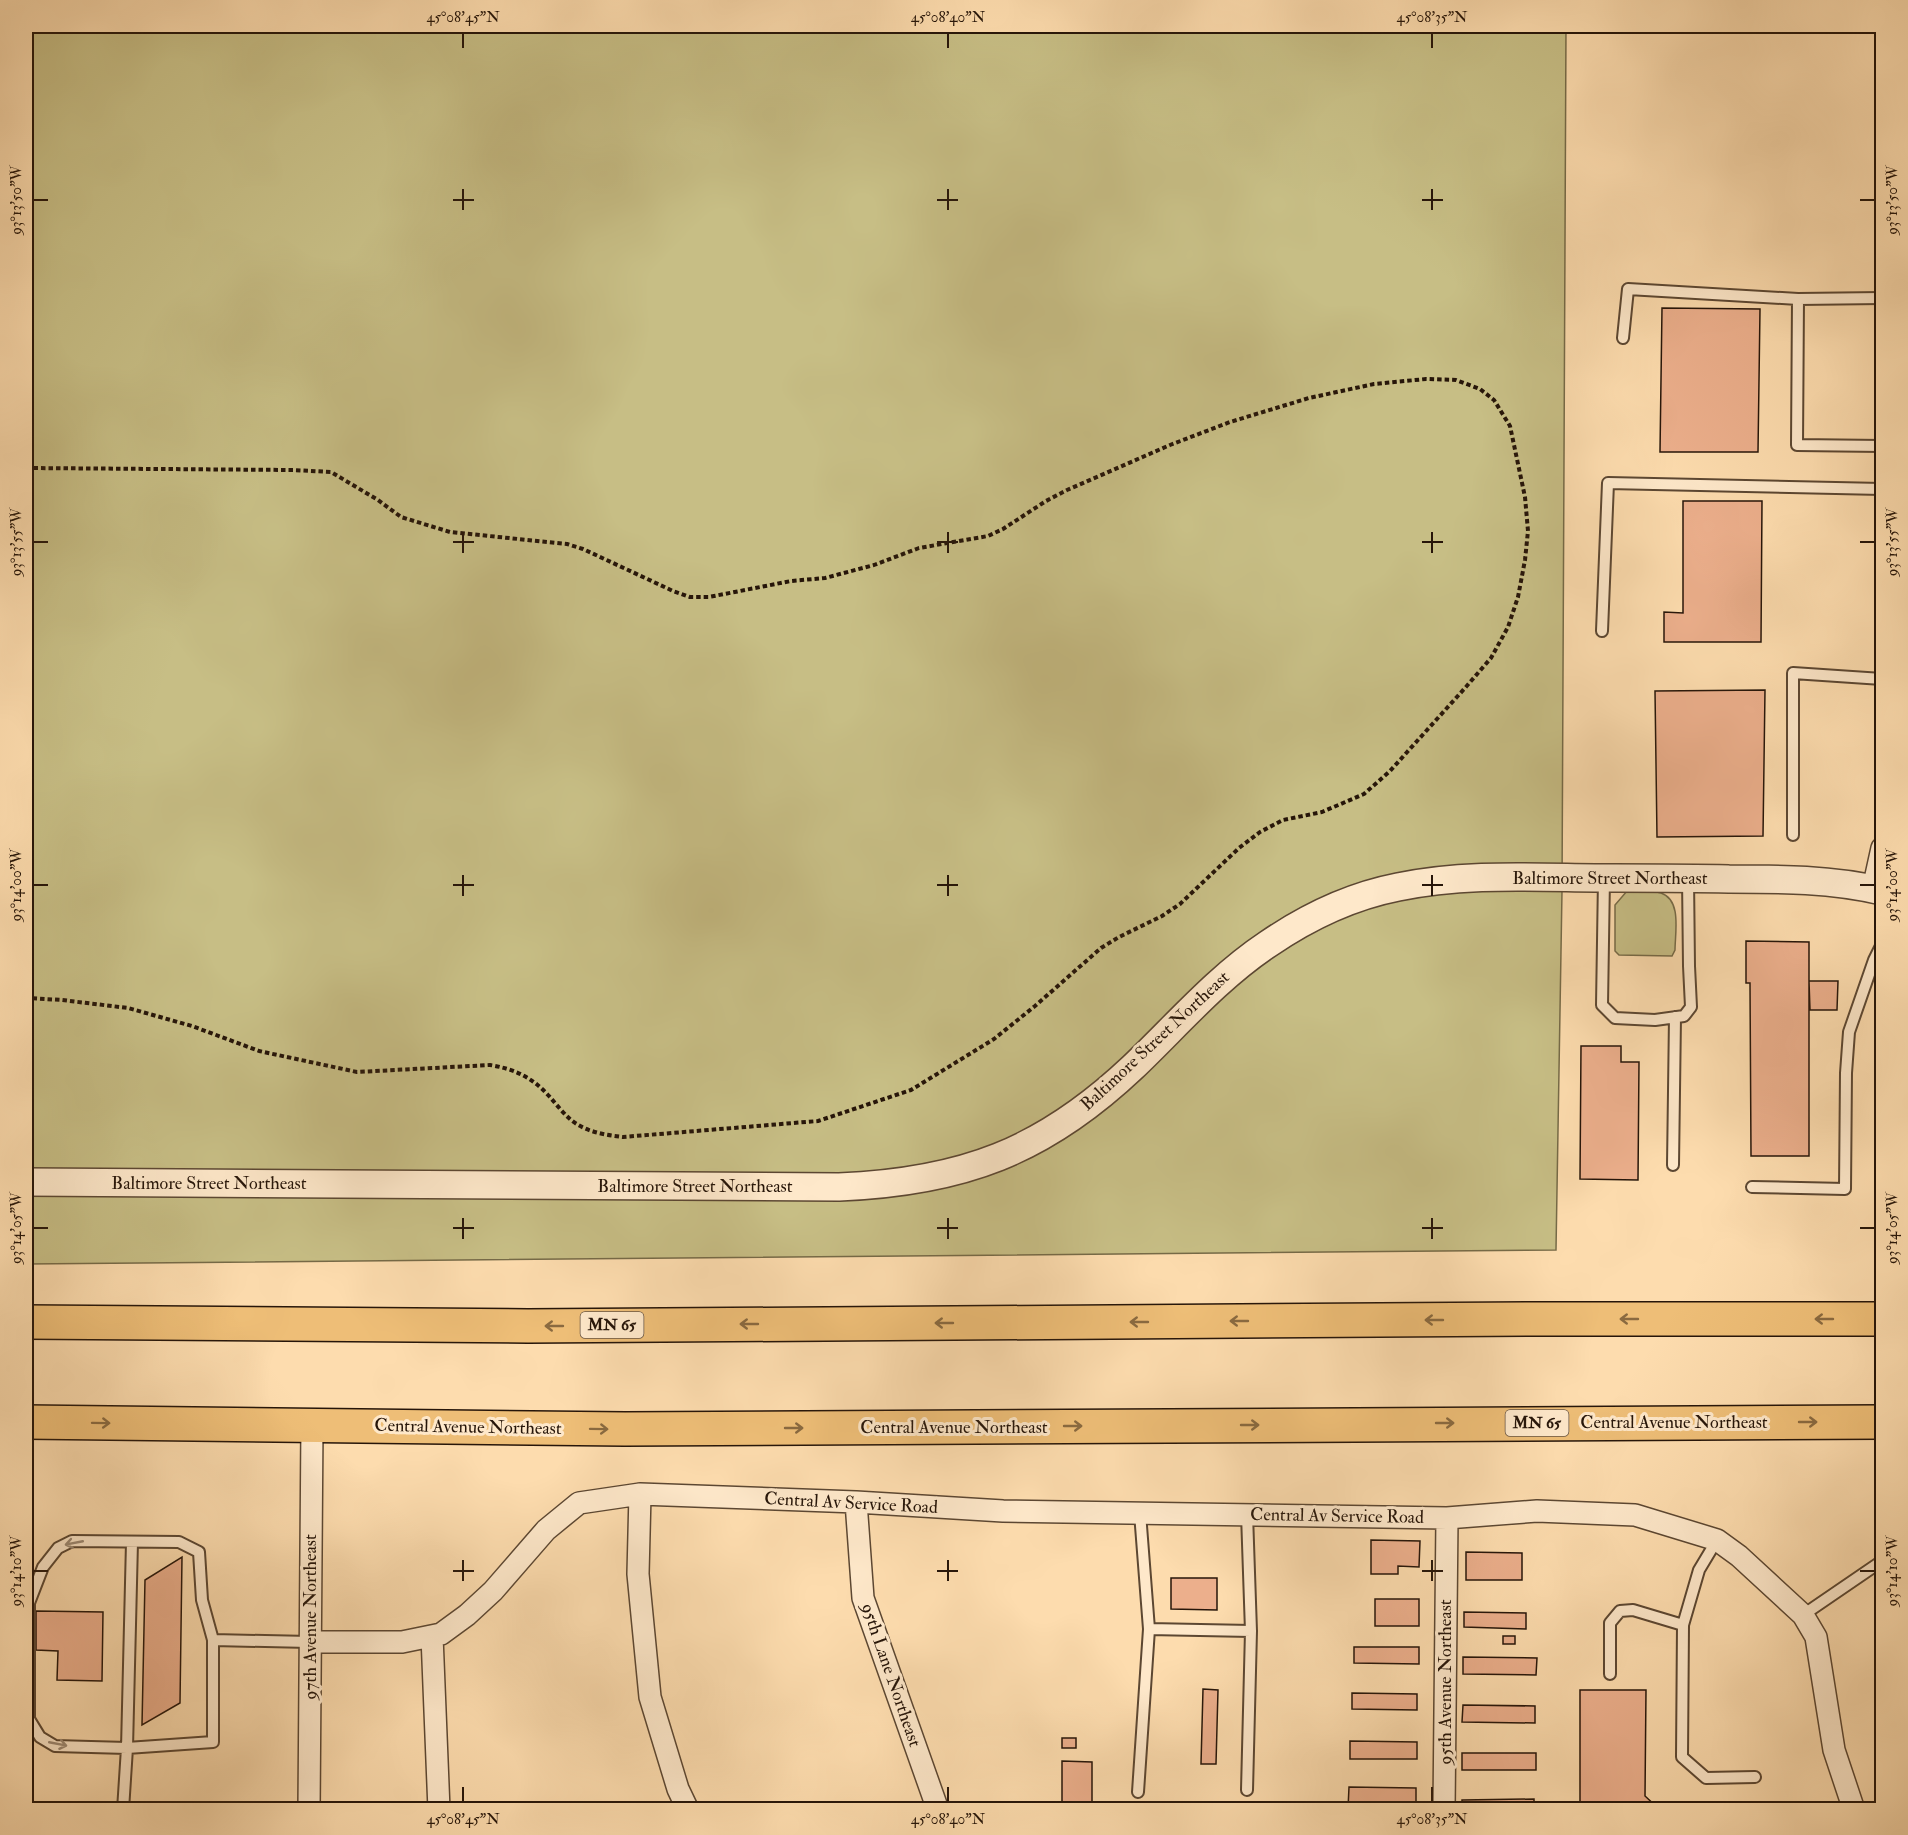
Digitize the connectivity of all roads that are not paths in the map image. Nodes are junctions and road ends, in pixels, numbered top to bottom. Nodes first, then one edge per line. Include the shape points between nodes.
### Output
1 (1882, 298) edge
2 (1798, 299) junction
3 (1623, 338) dead end
4 (1882, 446) edge
5 (1882, 489) edge
6 (1602, 631) dead end
7 (1882, 680) edge
8 (1792, 835) dead end
9 (1882, 848) edge
10 (1604, 878) junction
11 (1688, 878) junction
12 (1878, 890) edge
13 (1882, 944) edge
14 (1675, 1017) junction
15 (1673, 1165) dead end
16 (26, 1182) edge
17 (1752, 1187) dead end
18 (1882, 1319) edge
19 (26, 1322) edge
20 (26, 1422) edge
21 (1882, 1422) edge
22 (312, 1425) junction
23 (640, 1494) junction
24 (856, 1502) junction
25 (1140, 1513) junction
26 (1247, 1514) junction
27 (1447, 1518) junction
28 (1717, 1539) junction
29 (132, 1542) junction
30 (1882, 1561) edge
31 (1803, 1615) junction
32 (1683, 1625) junction
33 (1149, 1629) junction
34 (1251, 1631) junction
35 (432, 1636) junction
36 (213, 1640) junction
37 (310, 1642) junction
38 (1610, 1674) dead end
39 (127, 1748) junction
40 (1755, 1777) dead end
41 (1247, 1790) dead end
42 (1138, 1792) dead end
43 (123, 1809) edge
44 (309, 1809) edge
45 (439, 1809) edge
46 (688, 1809) edge
47 (938, 1809) edge
48 (1444, 1809) edge
49 (1854, 1809) edge

1 - 2 lane
2 - 3 lane via 1628,289
2 - 4 lane via 1797,445
5 - 6 lane via 1608,483
7 - 8 lane via 1793,673
9 - 12 street
10 - 11 street, Baltimore Street Northeast
10 - 14 lane via 1602,1005 1615,1018
10 - 16 street, Baltimore Street Northeast via 1431,882 1386,890 1330,910 1299,925 1237,966 1114,1083 1050,1133 986,1163 910,1182 839,1187
11 - 12 street, Baltimore Street Northeast via 1790,879
11 - 14 lane via 1691,1007 1684,1017
13 - 17 lane via 1849,1032 1845,1189
14 - 15 lane
18 -> 19 highway, MN 65 via 540,1326
20 -> 22 highway, Central Avenue Northeast / MN 65
22 -> 21 highway, Central Avenue Northeast / MN 65 via 637,1429
22 - 37 street, 97th Avenue Northeast
23 - 24 street, Central Av Service Road
23 - 35 street, Central Av Service Road via 579,1503 546,1530 467,1615
23 - 46 street via 638,1574 650,1696 678,1789
24 - 25 street, Central Av Service Road via 1003,1511
24 - 47 street, 95th Lane Northeast via 863,1598
25 - 26 street, Central Av Service Road
25 - 33 lane
26 - 27 street, Central Av Service Road
26 - 34 lane
27 - 28 street, Central Av Service Road via 1537,1511 1635,1515
27 - 48 street, 95th Avenue Northeast
28 - 31 street
28 - 32 lane via 1699,1570
29 - 36 lane via 179,1542 199,1552 202,1600
29 - 39 lane
29 -> 39 lane via 72,1541 58,1548 43,1567 29,1603 29,1719 40,1737 55,1746
30 - 31 lane
31 - 49 street via 1816,1637 1834,1750
32 - 38 lane via 1633,1610 1620,1611 1610,1623
32 - 40 lane via 1682,1757 1706,1778
33 - 34 lane
33 - 42 lane
34 - 41 lane
35 - 37 street, Central Av Service Road via 402,1642
35 - 45 street
36 - 37 lane
36 - 39 lane via 213,1742
37 - 44 street, 97th Avenue Northeast
39 - 43 lane

